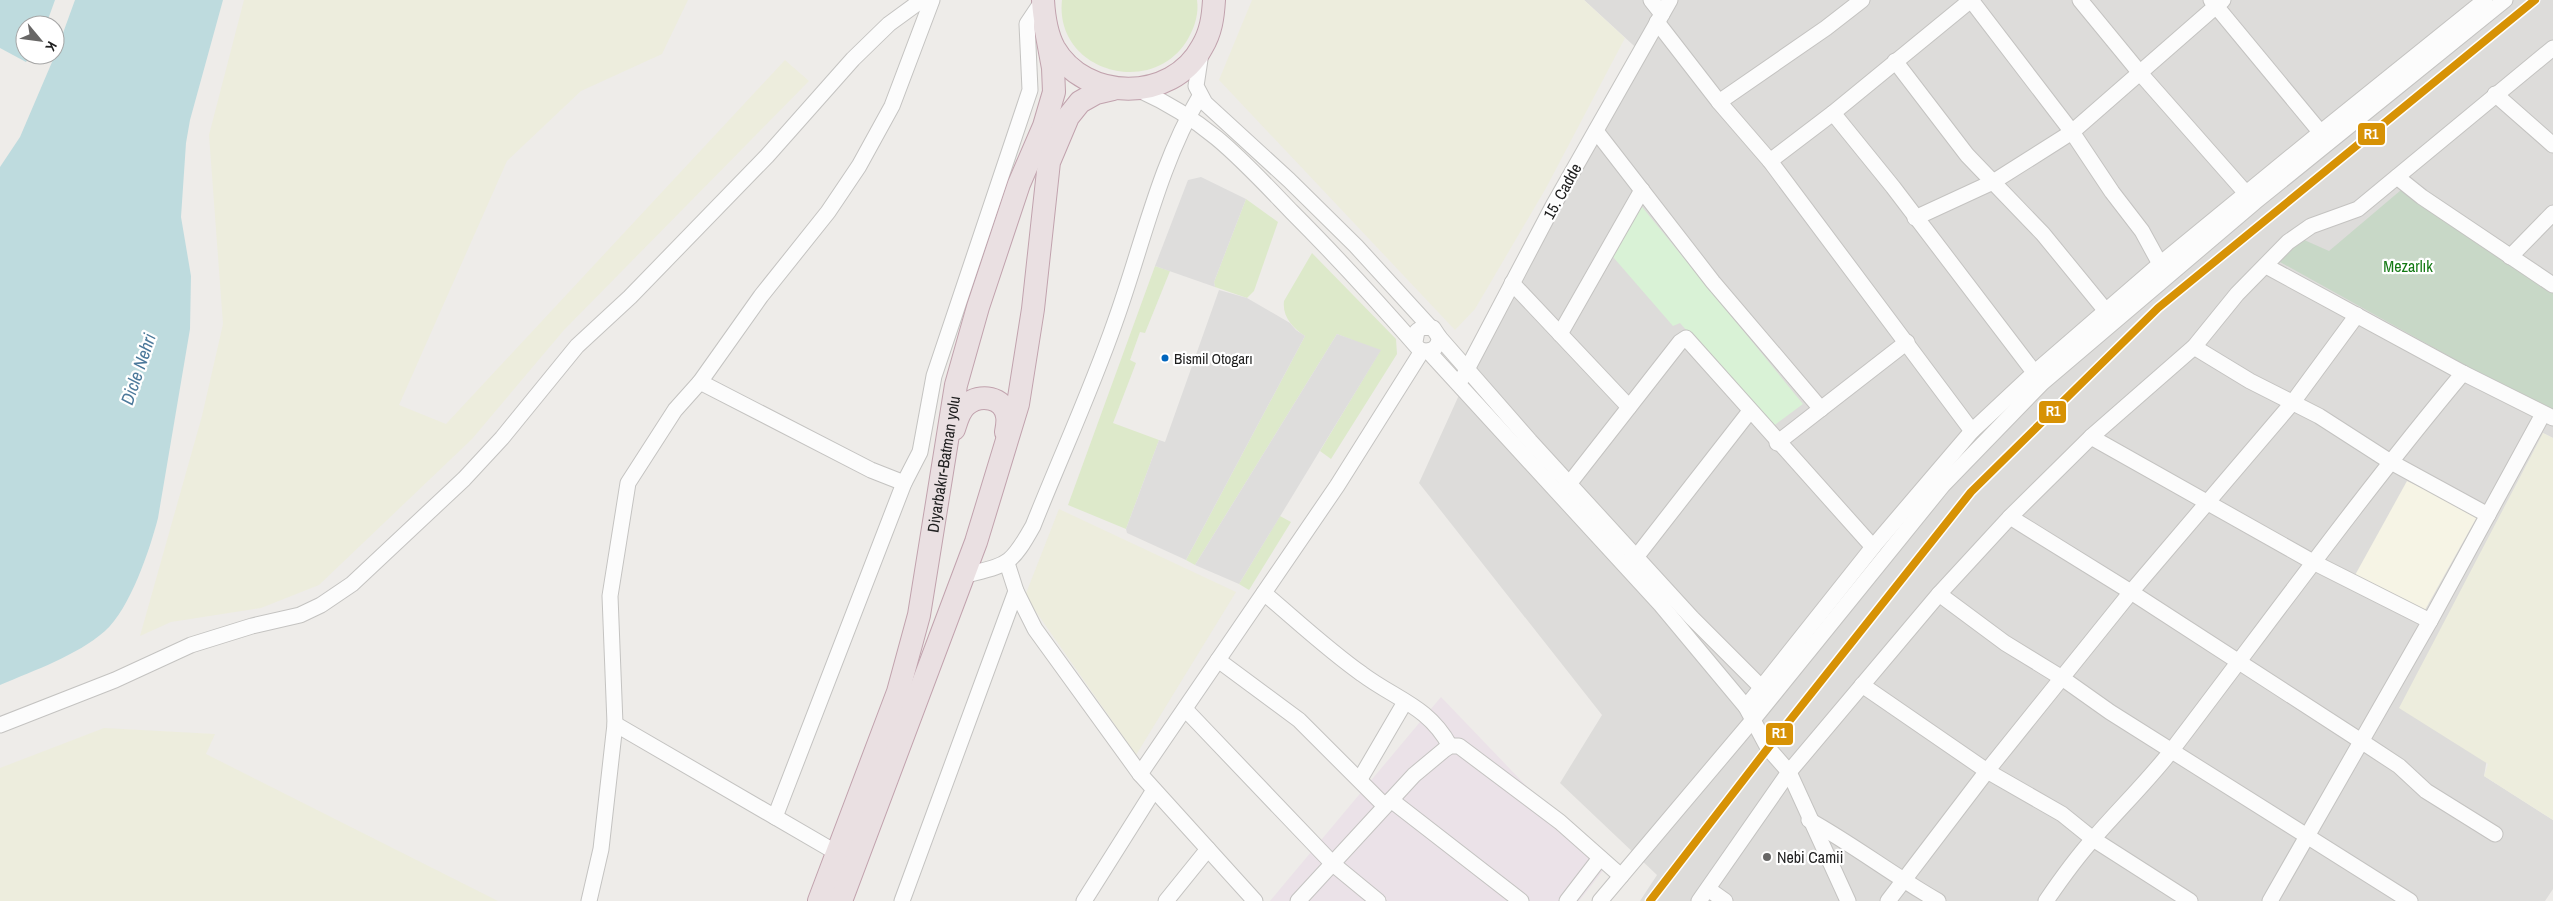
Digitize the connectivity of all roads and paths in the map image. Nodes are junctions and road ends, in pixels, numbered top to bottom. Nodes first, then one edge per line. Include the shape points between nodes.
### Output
1 (922, 0) edge
2 (932, 0) edge
3 (1043, 0) edge
4 (1214, 0) edge
5 (1224, 0) edge
6 (1651, 0) edge
7 (1670, 0) edge
8 (1862, 0) edge
9 (1971, 0) edge
10 (2080, 0) edge
11 (2485, 0) edge
12 (2505, 0) edge
13 (2217, 2) edge
14 (1660, 18) junction
15 (1212, 24) junction
16 (1045, 25) junction
17 (1202, 48) junction
18 (2553, 48) edge
19 (1895, 61) junction
20 (2140, 73) junction
21 (1113, 89) junction
22 (1139, 90) junction
23 (2495, 94) junction
24 (1200, 96) junction
25 (1719, 102) junction
26 (1834, 113) junction
27 (1188, 116) junction
28 (1596, 131) junction
29 (2072, 132) junction
30 (2325, 137) junction
31 (2553, 145) edge
32 (1770, 161) junction
33 (2397, 177) junction
34 (1993, 182) junction
35 (1642, 190) junction
36 (2250, 198) junction
37 (2553, 213) edge
38 (1915, 218) junction
39 (2510, 257) junction
40 (2160, 264) junction
41 (2266, 266) junction
42 (1512, 283) junction
43 (2553, 285) edge
44 (2106, 310) junction
45 (2357, 315) junction
46 (1434, 332) junction
47 (1560, 334) junction
48 (1907, 342) junction
49 (2194, 347) junction
50 (1422, 348) junction
51 (1467, 369) junction
52 (2463, 373) junction
53 (2038, 378) junction
54 (700, 382) junction
55 (1459, 385) junction
56 (2293, 402) junction
57 (1629, 407) junction
58 (1820, 409) junction
59 (1750, 411) junction
60 (2548, 416) edge
61 (1972, 431) junction
62 (2091, 437) junction
63 (1777, 442) junction
64 (1005, 446) junction
65 (946, 450) junction
66 (2390, 461) junction
67 (904, 483) junction
68 (1569, 484) junction
69 (2208, 504) junction
70 (2488, 515) junction
71 (2010, 518) junction
72 (1873, 547) junction
73 (2313, 562) junction
74 (1007, 563) junction
75 (1632, 563) junction
76 (963, 576) junction
77 (1016, 591) junction
78 (2131, 592) junction
79 (1264, 593) junction
80 (1939, 594) junction
81 (2430, 621) junction
82 (1218, 660) junction
83 (2237, 662) junction
84 (2062, 678) junction
85 (1862, 685) junction
86 (1766, 692) junction
87 (1405, 702) junction
88 (1184, 709) junction
89 (1749, 714) junction
90 (615, 724) junction
91 (0, 725) edge
92 (2361, 741) junction
93 (1450, 746) junction
94 (2171, 751) junction
95 (1987, 771) junction
96 (1789, 772) junction
97 (1140, 774) junction
98 (1360, 779) junction
99 (1154, 790) junction
100 (1388, 803) junction
101 (774, 817) junction
102 (1809, 820) junction
103 (2495, 834) dead end
104 (2308, 835) junction
105 (2093, 839) junction
106 (1208, 849) junction
107 (837, 853) junction
108 (1600, 858) junction
109 (1333, 864) junction
110 (1621, 876) junction
111 (1903, 880) junction
112 (1708, 889) junction
113 (590, 901) edge
114 (819, 901) edge
115 (841, 901) edge
116 (902, 901) edge
117 (1084, 901) edge
118 (1166, 901) edge
119 (1256, 901) edge
120 (1298, 901) edge
121 (1378, 901) edge
122 (1521, 901) edge
123 (1567, 901) edge
124 (1600, 901) edge
125 (1698, 901) edge
126 (1725, 901) edge
127 (1848, 901) edge
128 (1888, 901) edge
129 (1938, 901) edge
130 (2046, 901) edge
131 (2190, 901) edge
132 (2270, 901) edge
133 (2410, 901) edge

1 - 91 street via 889,24 853,59 767,156 630,297 577,346 502,438 464,478 352,584 300,615 190,645 115,680
2 - 54 street via 892,106 859,166
3 - 16 highway
3 - 67 street via 1027,24 1030,90 934,376 920,452
4 - 15 highway
5 - 15 street
6 - 14 street
7 - 14 street, 15. Cadde
8 - 25 street
9 - 19 street
9 - 29 street
10 - 20 street
11 - 30 street
12 - 30 street
13 - 20 street
13 - 30 street
14 - 25 street
14 - 28 street, 15. Cadde
15 - 17 highway
16 - 21 highway via 1054,48 1070,68 1090,82
16 - 65 highway, Diyarbakır-Batman yolu via 1054,92 978,307 956,385
17 - 22 highway via 1185,69 1163,83
17 - 24 street via 1196,86
18 - 23 street
19 - 26 street
19 - 34 street via 1967,155
20 - 29 street
20 - 36 street
21 - 22 highway
21 - 64 highway via 1096,93 1080,102 1068,117 1049,162 1025,367
22 - 27 street
23 - 31 street
23 - 33 street
24 - 27 street
24 - 46 street via 1218,117 1356,246
25 - 32 street
26 - 32 street
26 - 38 street
27 - 50 street via 1225,143
27 - 74 street via 1166,170 1115,323 1040,507 1017,555
28 - 35 street
28 - 42 street, 15. Cadde
29 - 34 street
29 - 40 street via 2142,231
30 - 36 street
32 - 48 street
33 - 39 street
33 - 41 street via 2358,209 2311,226 2288,242
34 - 38 street
34 - 44 street via 2043,234
35 - 47 street
35 - 58 street via 1713,282
36 - 40 street
36 - 53 street
37 - 39 street
38 - 53 street
39 - 43 street
40 - 44 street
41 - 45 street
41 - 49 street via 2237,294
42 - 47 street
42 - 51 street, 15. Cadde
44 - 53 street
45 - 52 street
45 - 56 street
46 - 50 street via 1438,345
46 - 50 street via 1420,329 1415,335
46 - 51 street
47 - 57 street
48 - 58 street
48 - 61 street
49 - 56 street via 2250,381
49 - 62 street
50 - 55 street
50 - 79 street via 1337,486
51 - 55 street, 15. Cadde
51 - 68 street
52 - 60 street
52 - 66 street
53 - 61 street
53 - 86 street
54 - 67 street via 871,470
54 - 90 street via 675,410 628,483 610,596
55 - 75 street
56 - 66 street
56 - 69 street
57 - 59 street via 1686,338
57 - 68 street
58 - 63 street
59 - 63 street
59 - 75 street
60 - 70 street
61 - 72 street
62 - 69 street
62 - 71 street
63 - 72 street
64 - 65 highway via 1008,417 998,402 987,398 976,399 966,405 959,414
64 - 76 highway
65 - 107 highway, Diyarbakır-Batman yolu via 921,606 908,659
66 - 70 street
66 - 73 street
67 - 101 street
68 - 75 street
69 - 73 street
69 - 78 street
70 - 81 street
71 - 78 street
71 - 80 street
72 - 86 street
73 - 81 street
73 - 83 street
74 - 76 street
74 - 77 street
75 - 86 street
75 - 89 street
76 - 115 highway
77 - 97 street via 1035,629
77 - 116 street
78 - 83 street
78 - 84 street
79 - 82 street
79 - 87 street via 1348,664
80 - 84 street via 2005,643
80 - 85 street
81 - 92 street
82 - 88 street
82 - 98 street via 1299,720
83 - 92 street
83 - 94 street
84 - 94 street
84 - 95 street
85 - 95 street
85 - 96 street
86 - 89 street
87 - 93 street via 1432,719
87 - 98 street
88 - 97 street
88 - 109 street
89 - 96 street via 1768,748
89 - 110 street
90 - 101 street
90 - 113 street via 601,849
92 - 103 street via 2399,766 2426,791
92 - 104 street
93 - 100 street via 1414,775
93 - 108 street via 1459,746 1560,822
94 - 104 street
94 - 105 street
95 - 105 street via 2062,814
95 - 111 street
96 - 102 street
96 - 112 street
97 - 99 street
98 - 100 street
99 - 106 street
99 - 117 street
100 - 109 street
100 - 122 street
101 - 107 street
102 - 111 street
102 - 127 street
104 - 132 street
104 - 133 street via 2366,876
105 - 130 street
105 - 131 street
106 - 118 street
106 - 119 street
107 - 114 highway, Diyarbakır-Batman yolu
108 - 110 street
108 - 123 street
109 - 120 street
109 - 121 street
110 - 124 street
111 - 128 street
111 - 129 street
112 - 125 street
112 - 126 street

